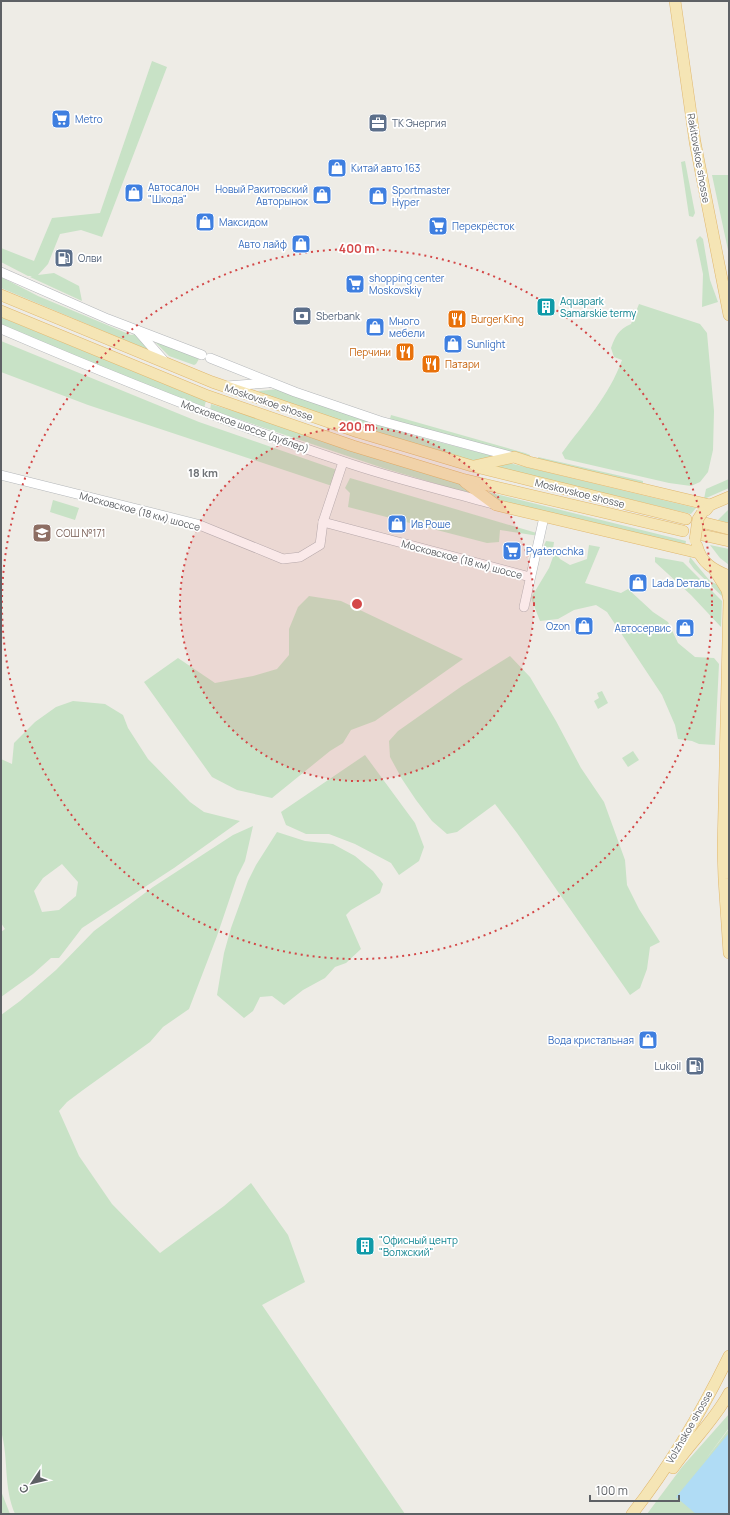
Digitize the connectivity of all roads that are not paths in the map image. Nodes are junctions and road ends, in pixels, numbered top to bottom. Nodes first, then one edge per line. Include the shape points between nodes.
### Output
1 (675, 1) edge
2 (1, 272) edge
3 (726, 284) edge
4 (1, 295) edge
5 (1, 311) edge
6 (729, 315) edge
7 (1, 329) edge
8 (136, 329) junction
9 (167, 364) junction
10 (199, 376) junction
11 (271, 382) junction
12 (224, 386) junction
13 (193, 390) junction
14 (514, 457) junction
15 (343, 462) junction
16 (472, 466) junction
17 (1, 475) edge
18 (462, 479) junction
19 (729, 497) edge
20 (496, 505) junction
21 (706, 514) junction
22 (544, 517) junction
23 (686, 519) dead end
24 (323, 522) junction
25 (729, 528) edge
26 (683, 531) dead end
27 (699, 537) junction
28 (729, 541) edge
29 (699, 553) junction
30 (715, 571) junction
31 (729, 576) edge
32 (530, 577) junction
33 (524, 607) dead end
34 (729, 953) edge
35 (729, 1356) edge
36 (729, 1371) edge
37 (727, 1399) edge
38 (693, 1422) junction
39 (632, 1514) edge
40 (640, 1514) edge

1 - 3 main road, Rakitovskoe shosse via 695,142
2 - 8 street
3 - 6 main road, Rakitovskoe shosse
4 - 9 main road, Moskovskoe shosse
5 - 13 main road, Moskovskoe shosse
7 - 15 street, Московское шоссе (дублер) via 202,412
8 - 9 street
8 - 11 street
9 - 10 main road, Moskovskoe shosse
10 - 12 main road, Moskovskoe shosse
10 - 13 main road
11 - 12 street
11 - 14 street via 380,420
12 - 16 main road, Moskovskoe shosse via 358,432
13 - 18 main road, Moskovskoe shosse via 353,446
14 - 16 main road
14 - 21 main road
15 - 20 street, Московское шоссе (дублер)
15 - 24 street, Московское (18 км) шоссе
16 - 23 main road, Moskovskoe shosse
17 - 24 street, Московское (18 км) шоссе via 197,524 283,559 300,557 320,545
18 - 20 main road
18 - 26 main road, Moskovskoe shosse
19 - 21 main road
20 - 22 main road
21 - 25 main road
21 - 27 main road, bridge via 698,519
22 - 29 main road
22 - 32 street
24 - 32 street, Московское (18 км) шоссе
27 - 28 main road
27 - 29 main road
29 - 30 main road
30 - 31 main road
30 - 34 main road via 729,597 723,849
32 - 33 street
35 - 38 main road, Volzhskoe shosse
36 - 38 main road via 712,1400
37 - 40 main road, Volzhskoe shosse
38 - 39 main road, Volzhskoe shosse

